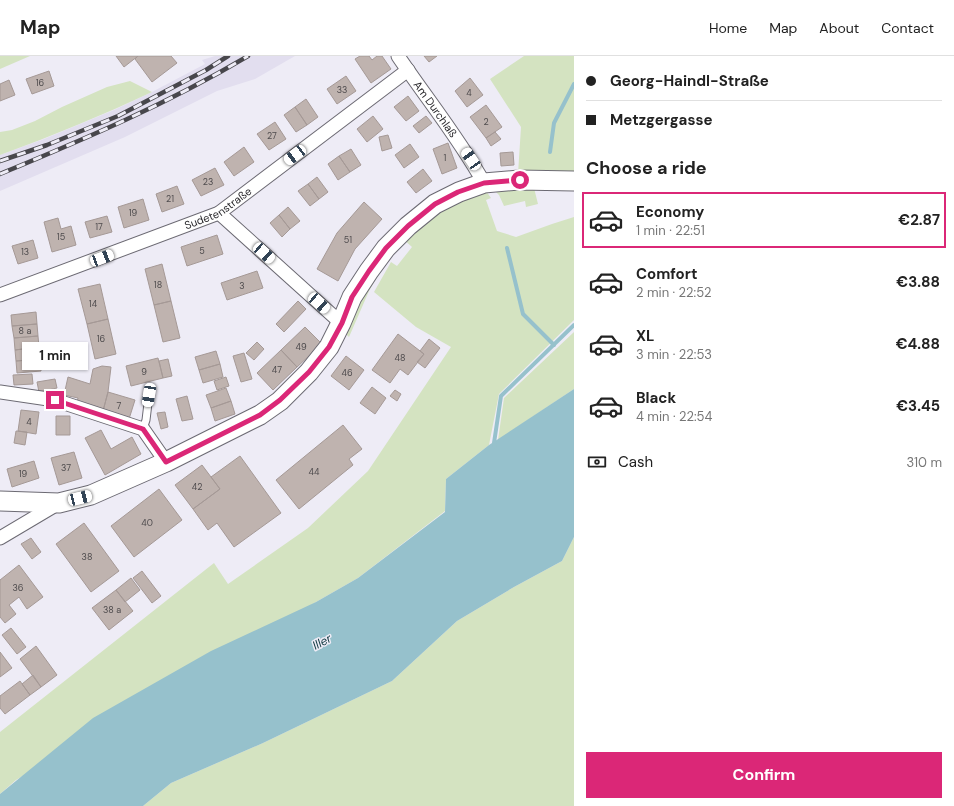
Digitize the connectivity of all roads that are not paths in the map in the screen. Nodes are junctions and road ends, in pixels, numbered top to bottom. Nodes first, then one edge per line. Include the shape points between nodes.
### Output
1 (398, 56) edge
2 (408, 70) junction
3 (574, 181) edge
4 (484, 183) junction
5 (219, 213) junction
6 (0, 295) edge
7 (342, 323) junction
8 (0, 392) edge
9 (149, 395) dead end
10 (143, 429) junction
11 (166, 462) junction
12 (0, 501) edge
13 (59, 503) junction
14 (0, 538) edge

1 - 2 street, Am Durchlaß
2 - 4 street, Am Durchlaß via 471,159
2 - 5 street, Sudetenstraße
3 - 4 street via 520,180
4 - 7 street via 435,204 408,226 386,248 369,271 352,297
5 - 6 street, Sudetenstraße
5 - 7 street
7 - 11 street via 329,347 309,372 280,400 260,415
8 - 10 street via 55,400
9 - 10 lane
10 - 11 street
11 - 13 street via 91,495
12 - 13 street
13 - 14 street

